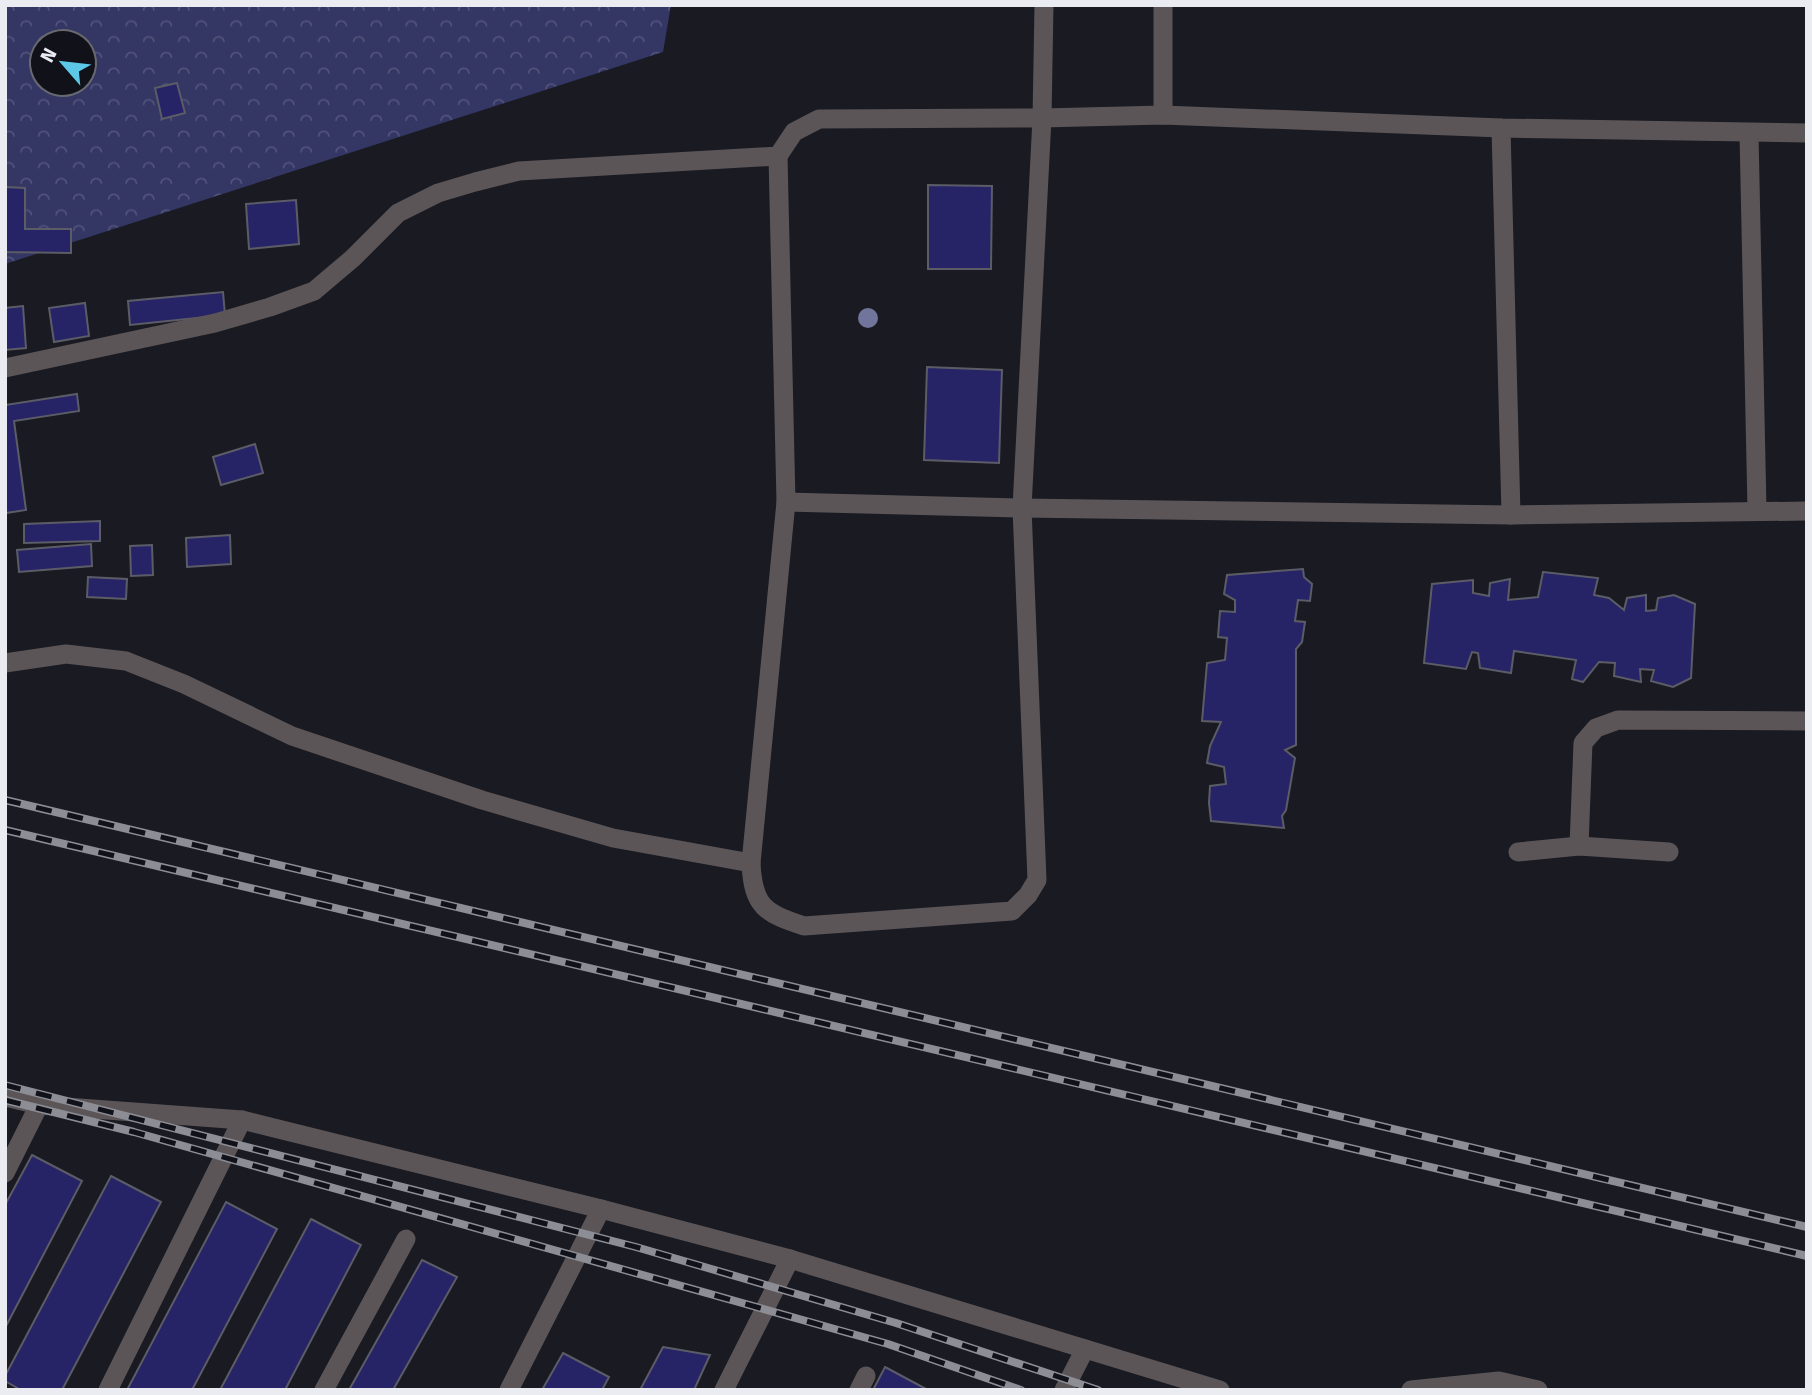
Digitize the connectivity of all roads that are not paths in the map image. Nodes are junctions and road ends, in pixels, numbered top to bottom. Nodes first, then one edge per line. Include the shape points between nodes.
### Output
1 (1044, 5) edge
2 (1163, 5) edge
3 (1163, 114) junction
4 (1042, 118) junction
5 (1501, 128) junction
6 (1749, 134) junction
7 (1807, 134) edge
8 (778, 156) junction
9 (5, 368) edge
10 (786, 502) junction
11 (1022, 508) junction
12 (1756, 510) junction
13 (1807, 511) edge
14 (1511, 515) junction
15 (5, 663) edge
16 (1807, 721) edge
17 (1579, 846) junction
18 (1518, 852) dead end
19 (1669, 852) dead end
20 (751, 863) junction
21 (5, 1097) edge
22 (39, 1105) junction
23 (242, 1120) junction
24 (5, 1173) edge
25 (601, 1209) junction
26 (406, 1238) dead end
27 (790, 1259) junction
28 (1085, 1349) junction
29 (108, 1390) edge
30 (324, 1390) edge
31 (509, 1390) edge
32 (724, 1390) edge
33 (1064, 1390) edge
34 (1220, 1390) edge
35 (1411, 1390) edge
36 (1538, 1390) edge

1 - 4 street
2 - 3 street
3 - 4 street
3 - 5 street
4 - 8 street via 820,119 794,132
4 - 11 street
5 - 6 street
5 - 14 street
6 - 7 street
6 - 12 street
8 - 9 street via 519,171 475,182 438,193 398,213 314,291 215,323
8 - 10 street
10 - 11 street
10 - 20 street
11 - 14 street
11 - 20 street via 1037,880 1028,895 1012,911 804,926 776,916 761,904 752,886
12 - 13 street
12 - 14 street
15 - 20 street via 66,654 126,661 292,736 482,800 613,838
16 - 17 street via 1618,720 1596,728 1583,743
17 - 18 street
17 - 19 street
21 - 22 street
22 - 23 street
22 - 24 street
23 - 25 street
23 - 29 street
25 - 27 street
25 - 31 street
26 - 30 street
27 - 28 street
27 - 32 street
28 - 33 street
28 - 34 street
35 - 36 street via 1499,1381

